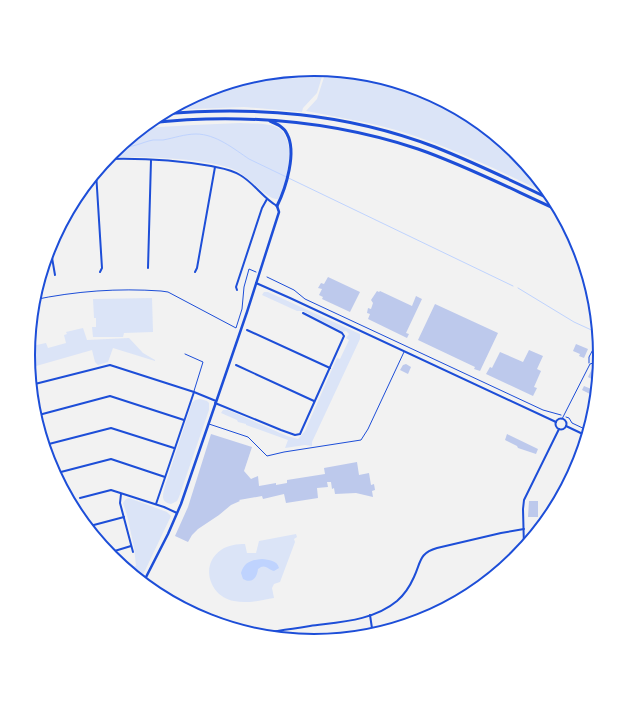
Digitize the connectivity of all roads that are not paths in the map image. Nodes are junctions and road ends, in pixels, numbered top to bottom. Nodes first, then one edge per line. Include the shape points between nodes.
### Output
1 (177, 113) edge
2 (267, 119) junction
3 (163, 122) edge
4 (116, 159) edge
5 (151, 160) junction
6 (215, 167) junction
7 (97, 181) edge
8 (543, 196) edge
9 (267, 199) junction
10 (277, 206) junction
11 (550, 207) edge
12 (52, 259) edge
13 (148, 268) dead end
14 (100, 272) dead end
15 (195, 272) dead end
16 (55, 275) dead end
17 (256, 283) junction
18 (236, 290) dead end
19 (303, 313) dead end
20 (248, 330) dead end
21 (593, 351) edge
22 (404, 352) junction
23 (185, 354) dead end
24 (590, 364) joint
25 (236, 365) dead end
26 (330, 368) junction
27 (37, 384) edge
28 (194, 392) junction
29 (314, 401) junction
30 (216, 402) junction
31 (41, 414) edge
32 (562, 419) junction
33 (184, 420) junction
34 (556, 422) junction
35 (209, 424) junction
36 (566, 426) junction
37 (559, 429) junction
38 (581, 433) edge
39 (50, 444) edge
40 (174, 448) junction
41 (61, 472) edge
42 (165, 477) junction
43 (122, 494) junction
44 (80, 498) dead end
45 (156, 504) junction
46 (177, 513) junction
47 (124, 518) junction
48 (93, 525) edge
49 (524, 529) junction
50 (524, 539) edge
51 (131, 546) junction
52 (115, 551) edge
53 (133, 552) dead end
54 (145, 578) edge
55 (370, 615) junction
56 (372, 628) edge
57 (273, 631) edge

1 - 8 highway via 255,111 313,116 370,127 434,147
2 - 3 highway via 209,118
2 - 10 highway via 279,125 288,135 291,151 288,177
2 - 11 highway via 312,124 391,140 467,169
4 - 5 street
5 - 6 street
5 - 13 street
6 - 9 street via 240,174
6 - 15 street
7 - 14 street via 102,268
9 - 10 street
9 - 18 street
10 - 17 street via 279,212
12 - 16 street
17 - 22 street
17 - 30 street
19 - 26 street via 344,334
20 - 26 street
21 - 24 lane via 588,360
22 - 34 street
22 - 35 lane via 361,440 266,456 248,437
23 - 28 lane via 203,362
24 - 32 lane
25 - 29 street
26 - 29 street
27 - 28 street via 110,365
28 - 30 street
28 - 33 street
29 - 30 street via 300,434 295,435
30 - 35 street
31 - 33 street via 110,396
32 - 34 street
32 - 36 street
33 - 40 street
34 - 37 street
35 - 46 street
36 - 37 street
36 - 38 street
37 - 49 street via 526,496 523,506
39 - 40 street via 111,428
40 - 42 street
41 - 42 street via 111,459
42 - 45 street
43 - 44 street via 108,490
43 - 45 street
43 - 47 street via 120,500
45 - 46 street
46 - 54 street
47 - 48 street
47 - 51 street
49 - 50 street
49 - 55 street via 428,551 421,558 412,582 404,594 386,609
51 - 52 street
51 - 53 street
55 - 56 street
55 - 57 street

